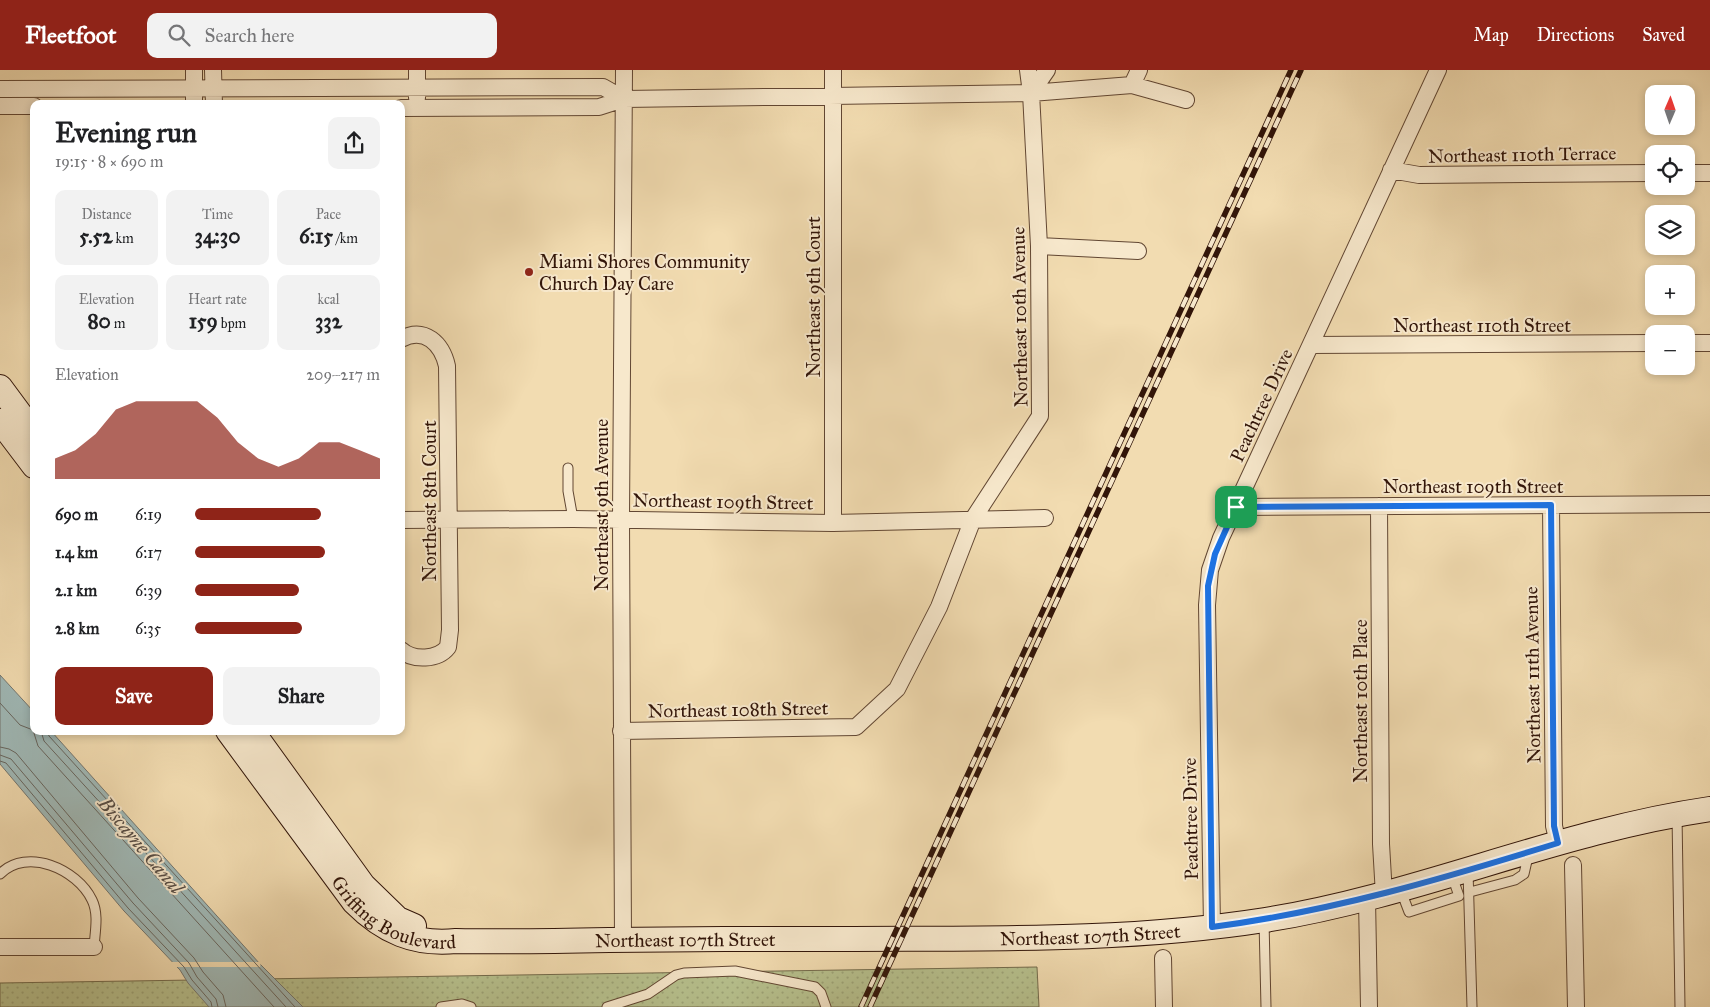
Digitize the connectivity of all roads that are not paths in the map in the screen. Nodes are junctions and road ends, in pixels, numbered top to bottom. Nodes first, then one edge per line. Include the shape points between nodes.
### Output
1 (194, 70) edge
2 (213, 70) edge
3 (417, 70) edge
4 (624, 70) edge
5 (833, 70) edge
6 (1028, 70) edge
7 (1047, 70) edge
8 (1438, 70) edge
9 (1136, 77) edge
10 (417, 88) junction
11 (0, 89) edge
12 (1031, 93) junction
13 (194, 96) edge
14 (214, 96) edge
15 (833, 98) junction
16 (624, 99) junction
17 (1186, 100) dead end
18 (0, 106) edge
19 (30, 106) edge
20 (409, 108) edge
21 (1391, 170) junction
22 (1645, 173) edge
23 (1695, 173) edge
24 (1710, 173) edge
25 (1039, 246) junction
26 (1138, 251) dead end
27 (405, 337) edge
28 (1645, 343) edge
29 (1695, 343) edge
30 (1710, 343) edge
31 (1311, 345) junction
32 (0, 387) edge
33 (0, 421) edge
34 (30, 428) edge
35 (30, 461) edge
36 (568, 468) dead end
37 (1710, 504) edge
38 (1551, 505) junction
39 (1379, 506) junction
40 (1236, 507) junction
41 (1045, 518) dead end
42 (573, 519) junction
43 (973, 519) junction
44 (405, 520) edge
45 (449, 520) junction
46 (621, 520) junction
47 (833, 523) junction
48 (405, 653) edge
49 (856, 727) joint
50 (621, 731) junction
51 (231, 735) edge
52 (255, 735) edge
53 (1710, 809) edge
54 (1677, 814) junction
55 (1558, 843) junction
56 (1574, 866) dead end
57 (0, 874) edge
58 (1463, 879) junction
59 (1384, 895) junction
60 (1264, 920) junction
61 (1212, 927) junction
62 (623, 940) junction
63 (456, 941) junction
64 (0, 947) edge
65 (94, 947) joint
66 (1163, 958) dead end
67 (440, 1007) edge
68 (471, 1007) edge
69 (607, 1007) edge
70 (826, 1007) edge
71 (1164, 1007) edge
72 (1266, 1007) edge
73 (1369, 1007) edge
74 (1472, 1007) edge
75 (1576, 1007) edge
76 (1680, 1007) edge

1 - 13 street
2 - 14 street
3 - 10 street
4 - 16 street, Northeast 9th Avenue
5 - 15 street, Northeast 9th Court
6 - 12 street, Northeast 10th Avenue
7 - 12 street
8 - 21 street, Peachtree Drive
9 - 12 street
9 - 17 street
10 - 14 street
10 - 16 street via 603,87
10 - 20 street
11 - 13 street
12 - 15 street
12 - 25 street, Northeast 10th Avenue
13 - 14 street
15 - 16 street
15 - 47 street, Northeast 9th Court
16 - 20 street via 599,107
16 - 46 street, Northeast 9th Avenue
18 - 19 street
21 - 22 street, Northeast 110th Terrace via 1419,175
21 - 31 street, Peachtree Drive
23 - 24 street
25 - 26 street
25 - 43 street, Northeast 10th Avenue via 1040,416
27 - 45 street, Northeast 8th Court via 413,334 428,336 439,345 446,359
28 - 31 street, Northeast 110th Street
29 - 30 street
31 - 40 street, Peachtree Drive
32 - 34 street
33 - 35 street
36 - 42 lane
37 - 38 street, Northeast 109th Street
38 - 39 street, Northeast 109th Street
38 - 55 street, Northeast 11th Avenue via 1554,826
39 - 40 street, Northeast 109th Street
39 - 59 street, Northeast 10th Place
40 - 61 street, Peachtree Drive via 1215,554 1208,586
41 - 43 street, Northeast 109th Street
42 - 45 street, Northeast 109th Street
42 - 46 street, Northeast 109th Street
43 - 47 street, Northeast 109th Street
43 - 49 street, Northeast 10th Avenue via 940,607 897,689
44 - 45 street, Northeast 109th Street
45 - 48 street, Northeast 8th Court via 448,647 439,655 422,658
46 - 47 street, Northeast 109th Street
46 - 50 street, Northeast 9th Avenue
49 - 50 street, Northeast 108th Street
50 - 62 street, Northeast 9th Avenue
51 - 63 street, Griffing Boulevard via 339,884 364,912 389,930 411,938 434,943
52 - 63 street, Griffing Boulevard via 363,885 378,901 398,919
53 - 54 street, Northeast 107th Street
54 - 55 street, Northeast 107th Street
54 - 76 lane
55 - 58 street, Northeast 107th Street
56 - 75 street
57 - 65 lane via 24,861 42,862 66,874 92,900 96,919
58 - 59 street, Northeast 107th Street
58 - 74 lane
59 - 60 street, Northeast 107th Street
59 - 73 street, Northeast 10th Place
60 - 61 street, Northeast 107th Street
60 - 72 lane
61 - 62 street, Northeast 107th Street via 1053,937
62 - 63 street, Northeast 107th Street
64 - 65 street
66 - 71 street
67 - 68 lane via 462,1004
69 - 70 lane via 648,994 676,975 710,971 735,971 815,987

